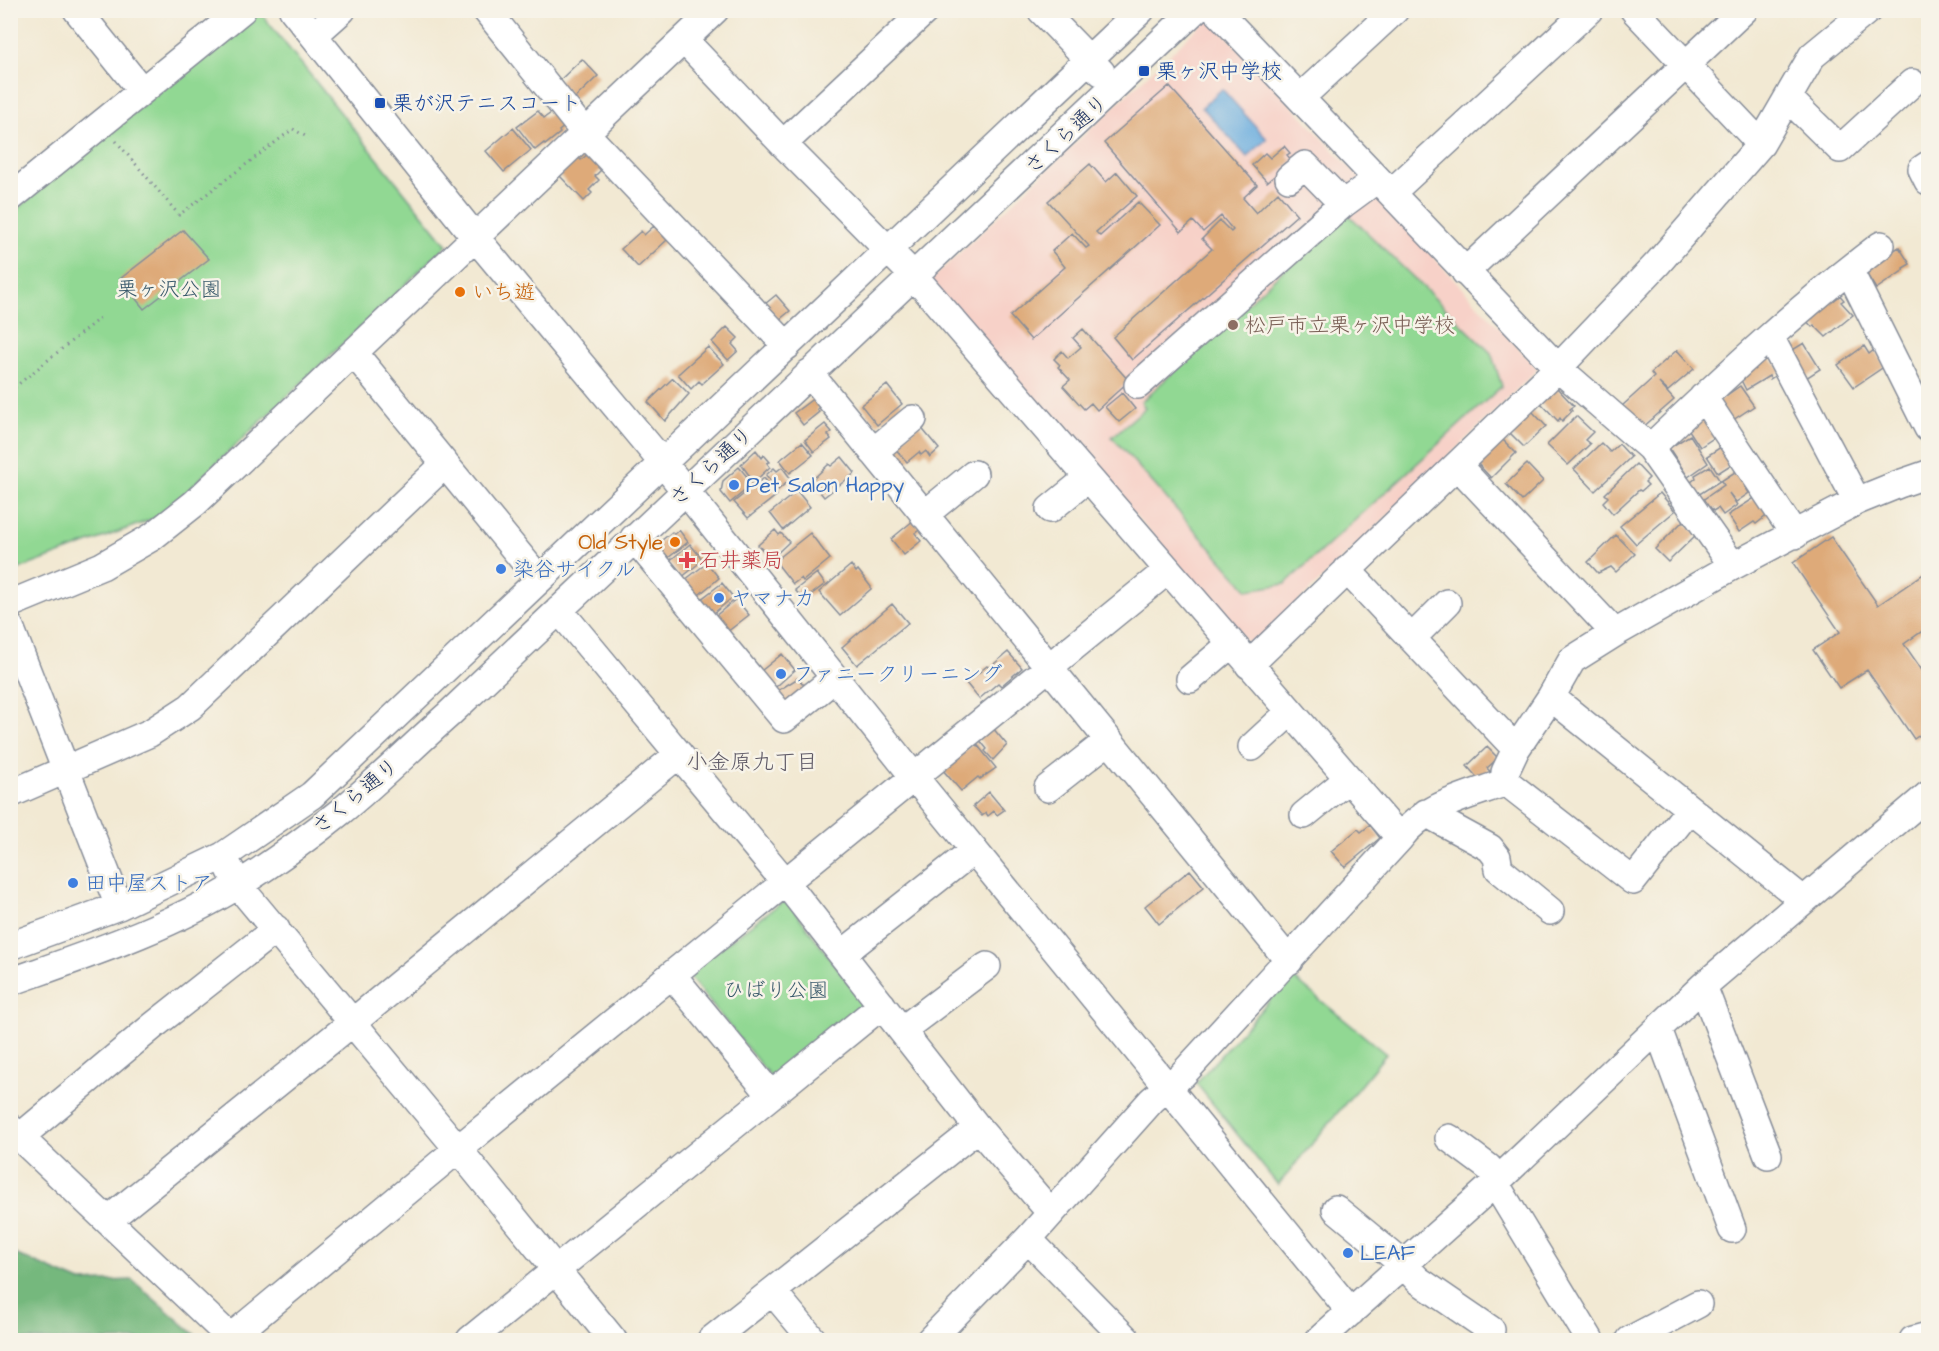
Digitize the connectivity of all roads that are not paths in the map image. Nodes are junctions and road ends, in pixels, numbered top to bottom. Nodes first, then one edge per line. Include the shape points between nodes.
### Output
1 (77, 10) edge
2 (242, 10) edge
3 (293, 10) edge
4 (342, 10) edge
5 (715, 10) edge
6 (926, 10) edge
7 (1041, 10) edge
8 (1141, 10) edge
9 (1195, 10) edge
10 (1216, 10) edge
11 (1395, 10) edge
12 (1589, 10) edge
13 (1634, 10) edge
14 (1744, 10) edge
15 (1868, 10) edge
16 (495, 14) edge
17 (314, 35) junction
18 (684, 40) junction
19 (1088, 60) junction
20 (1687, 66) junction
21 (1912, 83) dead end
22 (1115, 87) junction
23 (142, 91) junction
24 (1300, 98) junction
25 (1788, 98) junction
26 (585, 133) junction
27 (783, 144) junction
28 (1761, 144) junction
29 (1929, 165) edge
30 (1289, 178) dead end
31 (1929, 181) edge
32 (1384, 186) junction
33 (10, 198) edge
34 (1343, 204) junction
35 (475, 237) junction
36 (1881, 245) dead end
37 (888, 250) junction
38 (1849, 270) junction
39 (1465, 272) junction
40 (914, 276) junction
41 (1770, 337) junction
42 (787, 346) junction
43 (354, 353) junction
44 (1558, 368) junction
45 (809, 373) junction
46 (1138, 385) dead end
47 (1703, 397) junction
48 (913, 419) dead end
49 (1929, 428) edge
50 (1650, 448) junction
51 (873, 452) junction
52 (663, 463) junction
53 (445, 464) junction
54 (1458, 466) junction
55 (974, 474) dead end
56 (1929, 474) edge
57 (1088, 478) junction
58 (684, 490) junction
59 (1857, 501) junction
60 (1050, 509) dead end
61 (924, 515) junction
62 (1795, 535) junction
63 (634, 538) junction
64 (1733, 566) junction
65 (1168, 570) junction
66 (1347, 570) junction
67 (539, 579) junction
68 (1447, 603) dead end
69 (10, 604) edge
70 (559, 610) junction
71 (10, 627) edge
72 (1615, 633) junction
73 (1412, 638) junction
74 (1231, 644) junction
75 (1249, 665) junction
76 (1049, 668) junction
77 (835, 678) junction
78 (1190, 680) dead end
79 (1551, 697) junction
80 (1290, 712) junction
81 (1108, 741) junction
82 (1252, 747) dead end
83 (1516, 749) junction
84 (679, 754) junction
85 (67, 770) junction
86 (915, 778) junction
87 (1348, 779) junction
88 (1506, 782) junction
89 (1048, 788) dead end
90 (10, 794) edge
91 (1929, 795) edge
92 (1689, 810) junction
93 (1426, 813) junction
94 (1304, 815) dead end
95 (1400, 838) junction
96 (974, 850) junction
97 (223, 856) junction
98 (786, 883) junction
99 (238, 885) junction
100 (1803, 900) junction
101 (119, 906) junction
102 (1550, 911) dead end
103 (276, 929) junction
104 (10, 946) edge
105 (842, 954) junction
106 (1288, 961) junction
107 (987, 966) dead end
108 (672, 975) junction
109 (10, 982) edge
110 (1703, 986) junction
111 (882, 1005) junction
112 (353, 1022) junction
113 (1658, 1029) junction
114 (902, 1030) junction
115 (1167, 1088) junction
116 (771, 1095) junction
117 (978, 1128) junction
118 (15, 1132) edge
119 (1449, 1138) dead end
120 (458, 1149) junction
121 (1768, 1155) dead end
122 (1497, 1181) junction
123 (1336, 1209) dead end
124 (1051, 1214) junction
125 (108, 1220) junction
126 (1732, 1229) dead end
127 (1028, 1239) junction
128 (1404, 1265) junction
129 (556, 1271) junction
130 (773, 1292) junction
131 (1698, 1304) dead end
132 (1351, 1312) junction
133 (1491, 1330) dead end
134 (1929, 1336) edge
135 (231, 1339) edge
136 (470, 1341) edge
137 (613, 1341) edge
138 (711, 1341) edge
139 (813, 1341) edge
140 (930, 1341) edge
141 (1127, 1341) edge
142 (1319, 1341) edge
143 (1590, 1341) edge
144 (1630, 1341) edge
145 (1913, 1341) edge

1 - 23 street
2 - 23 street
3 - 17 street
4 - 17 street
5 - 18 street
6 - 27 street
7 - 19 street
8 - 19 street, さくら通り
9 - 22 street, さくら通り
10 - 24 street
11 - 24 street
12 - 32 street
13 - 20 street
14 - 20 street
15 - 25 street via 1812,56
16 - 26 street
17 - 35 street
18 - 26 street
18 - 27 street
19 - 22 street
19 - 37 street, さくら通り
20 - 28 street
20 - 39 street
21 - 25 street via 1840,149
22 - 40 street, さくら通り
23 - 33 street
24 - 32 street
25 - 28 street
26 - 35 street
26 - 42 street
27 - 37 street
28 - 44 street via 1658,264
29 - 31 street via 1922,169
30 - 34 street via 1305,165
32 - 34 street
32 - 39 street
34 - 46 street
35 - 43 street
35 - 52 street
36 - 38 street
37 - 40 street
37 - 42 street, さくら通り
38 - 41 street
38 - 49 street
39 - 44 street
40 - 45 street, さくら通り
40 - 57 street
41 - 47 street
41 - 59 street
42 - 52 street, さくら通り
43 - 53 street
43 - 69 street via 195,503 152,537 102,566
44 - 50 street
44 - 54 street
45 - 51 street
45 - 58 street, さくら通り
47 - 50 street
47 - 62 street
48 - 51 street
50 - 64 street
51 - 61 street
52 - 58 street
52 - 67 street, さくら通り
53 - 67 street
53 - 85 street via 190,707 150,733
54 - 66 street
54 - 72 street
55 - 61 street
56 - 59 street
57 - 60 street
57 - 65 street
58 - 63 street, さくら通り
58 - 77 street
59 - 62 street
61 - 76 street
62 - 64 street
63 - 70 street, さくら通り
63 - 77 street via 784,719
64 - 72 street
65 - 74 street
65 - 76 street
66 - 73 street
66 - 75 street
67 - 97 street, さくら通り via 312,795
68 - 73 street
70 - 84 street
70 - 99 street, さくら通り via 341,812
71 - 85 street
72 - 79 street via 1572,660
73 - 83 street
74 - 75 street
74 - 78 street
75 - 80 street
76 - 81 street
76 - 86 street
77 - 86 street
79 - 83 street
79 - 92 street
80 - 82 street
80 - 87 street
81 - 89 street
81 - 106 street
83 - 88 street via 1505,772
84 - 98 street
84 - 112 street
85 - 90 street
85 - 101 street
86 - 96 street
86 - 98 street
87 - 94 street
87 - 95 street
88 - 92 street via 1633,881
88 - 93 street
91 - 100 street
92 - 100 street
93 - 95 street
93 - 102 street via 1490,848 1499,869
95 - 106 street
96 - 105 street
96 - 115 street
97 - 99 street
97 - 101 street, さくら通り
98 - 105 street
98 - 108 street
99 - 103 street
99 - 109 street, さくら通り via 135,937
100 - 110 street
101 - 104 street, さくら通り
103 - 112 street
103 - 118 street
105 - 111 street
106 - 115 street
107 - 114 street
108 - 116 street
108 - 120 street
110 - 113 street
110 - 121 street
111 - 114 street
111 - 116 street
112 - 120 street
112 - 125 street
113 - 122 street
113 - 126 street
114 - 117 street
115 - 124 street
115 - 132 street
116 - 129 street
117 - 124 street
117 - 130 street
118 - 125 street
119 - 122 street via 1488,1167
120 - 129 street
120 - 135 street
122 - 128 street
122 - 143 street
123 - 128 street
124 - 127 street
125 - 135 street
127 - 140 street
127 - 141 street
128 - 132 street
128 - 133 street via 1418,1280
129 - 136 street
129 - 137 street
130 - 138 street
130 - 139 street
131 - 144 street
132 - 142 street
134 - 145 street

